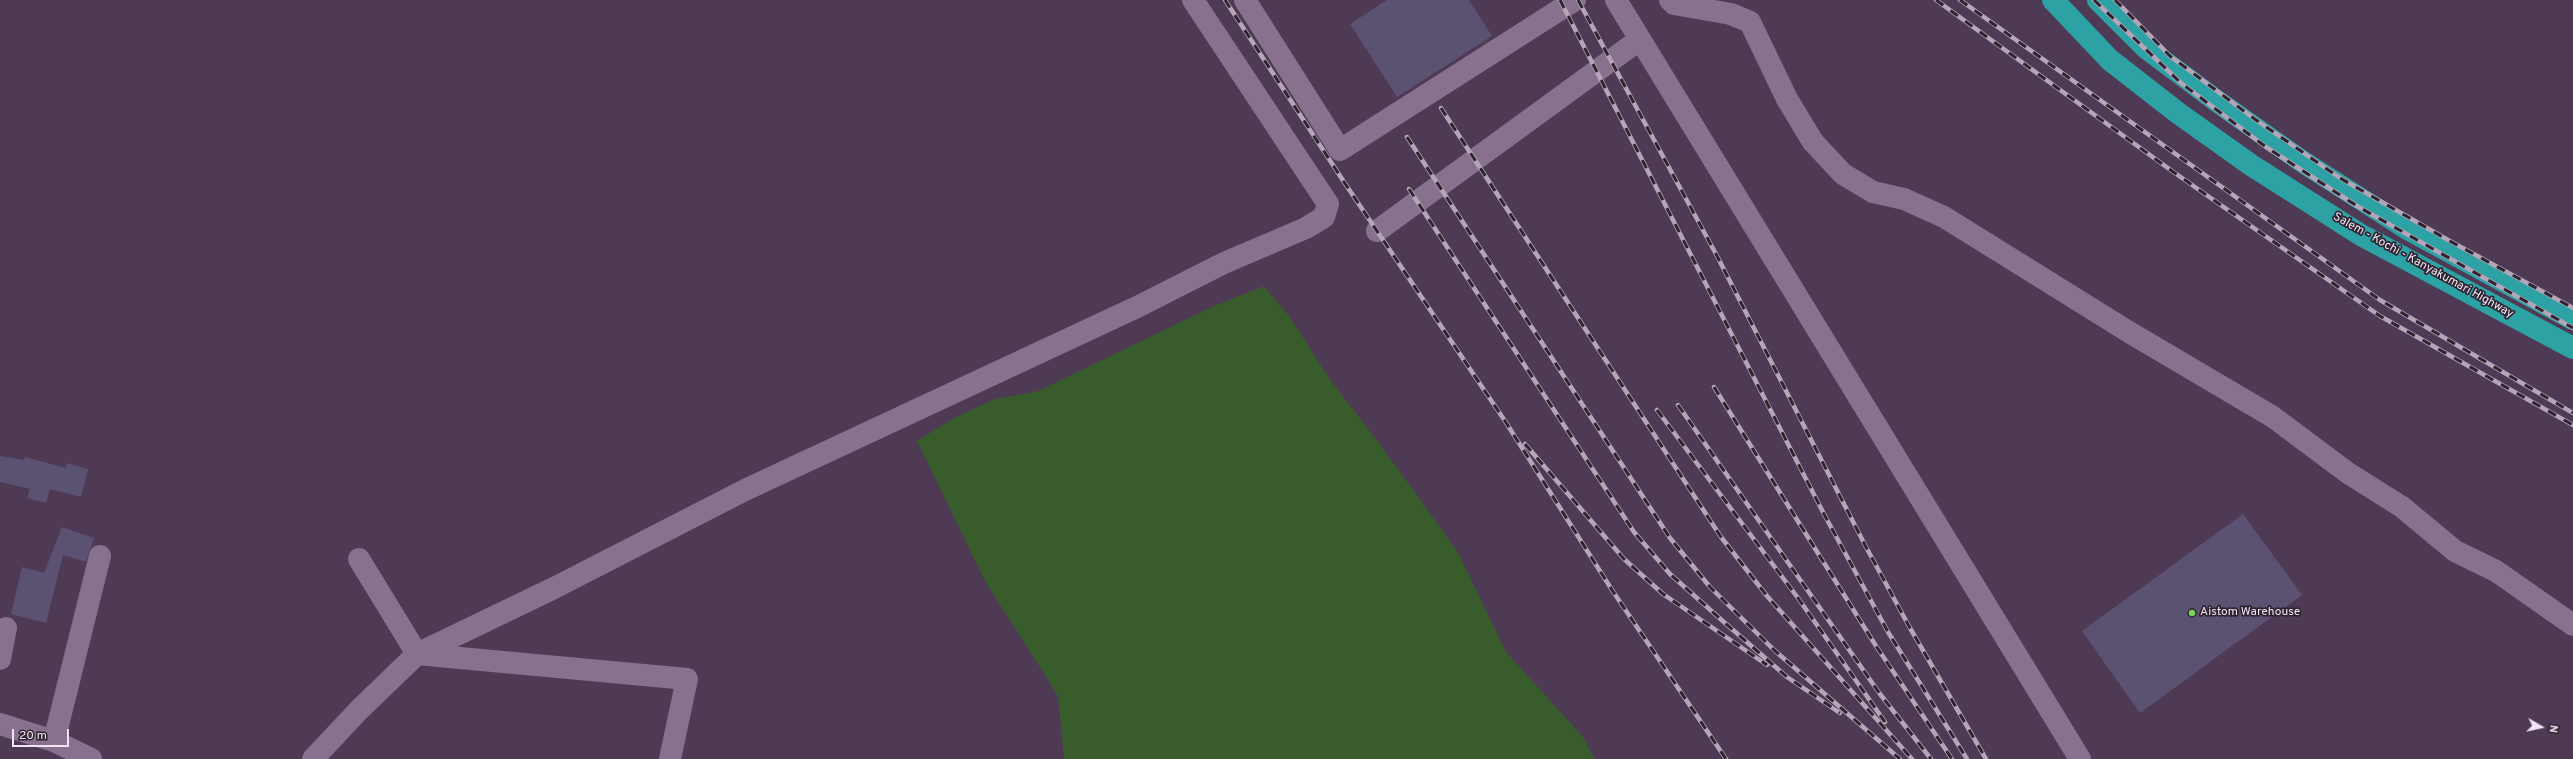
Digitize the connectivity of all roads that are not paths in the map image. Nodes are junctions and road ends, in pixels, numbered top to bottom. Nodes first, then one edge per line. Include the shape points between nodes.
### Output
1 (1193, 0) edge
2 (1245, 0) edge
3 (1575, 0) edge
4 (1616, 0) edge
5 (1670, 0) edge
6 (2053, 0) edge
7 (2098, 0) edge
8 (1639, 40) junction
9 (1377, 231) dead end
10 (2573, 319) edge
11 (2573, 348) edge
12 (100, 556) dead end
13 (359, 559) dead end
14 (2573, 625) edge
15 (6, 628) dead end
16 (417, 654) junction
17 (0, 658) edge
18 (0, 724) edge
19 (54, 742) junction
20 (91, 759) edge
21 (314, 759) edge
22 (670, 759) edge
23 (2080, 759) edge

1 - 16 street via 1328,204 1324,217 1306,228 1224,263 1130,310 745,490 554,588
2 - 3 street via 1340,150
4 - 8 street
5 - 14 street via 1674,4 1731,14 1750,22 1787,99 1813,142 1843,174 1873,192 1904,199 1944,218 2273,417 2348,473 2402,507 2455,551 2496,571
6 - 11 highway, Salem - Kochi - Kanyakumari Highway via 2110,60 2251,165 2361,235
7 - 10 highway, Salem - Kochi - Kanyakumari Highway via 2146,48 2303,162 2406,228
8 - 9 street
8 - 23 street
12 - 19 street
13 - 16 street
15 - 17 street
16 - 21 street via 359,710
16 - 22 street via 687,679
18 - 19 street
19 - 20 street

